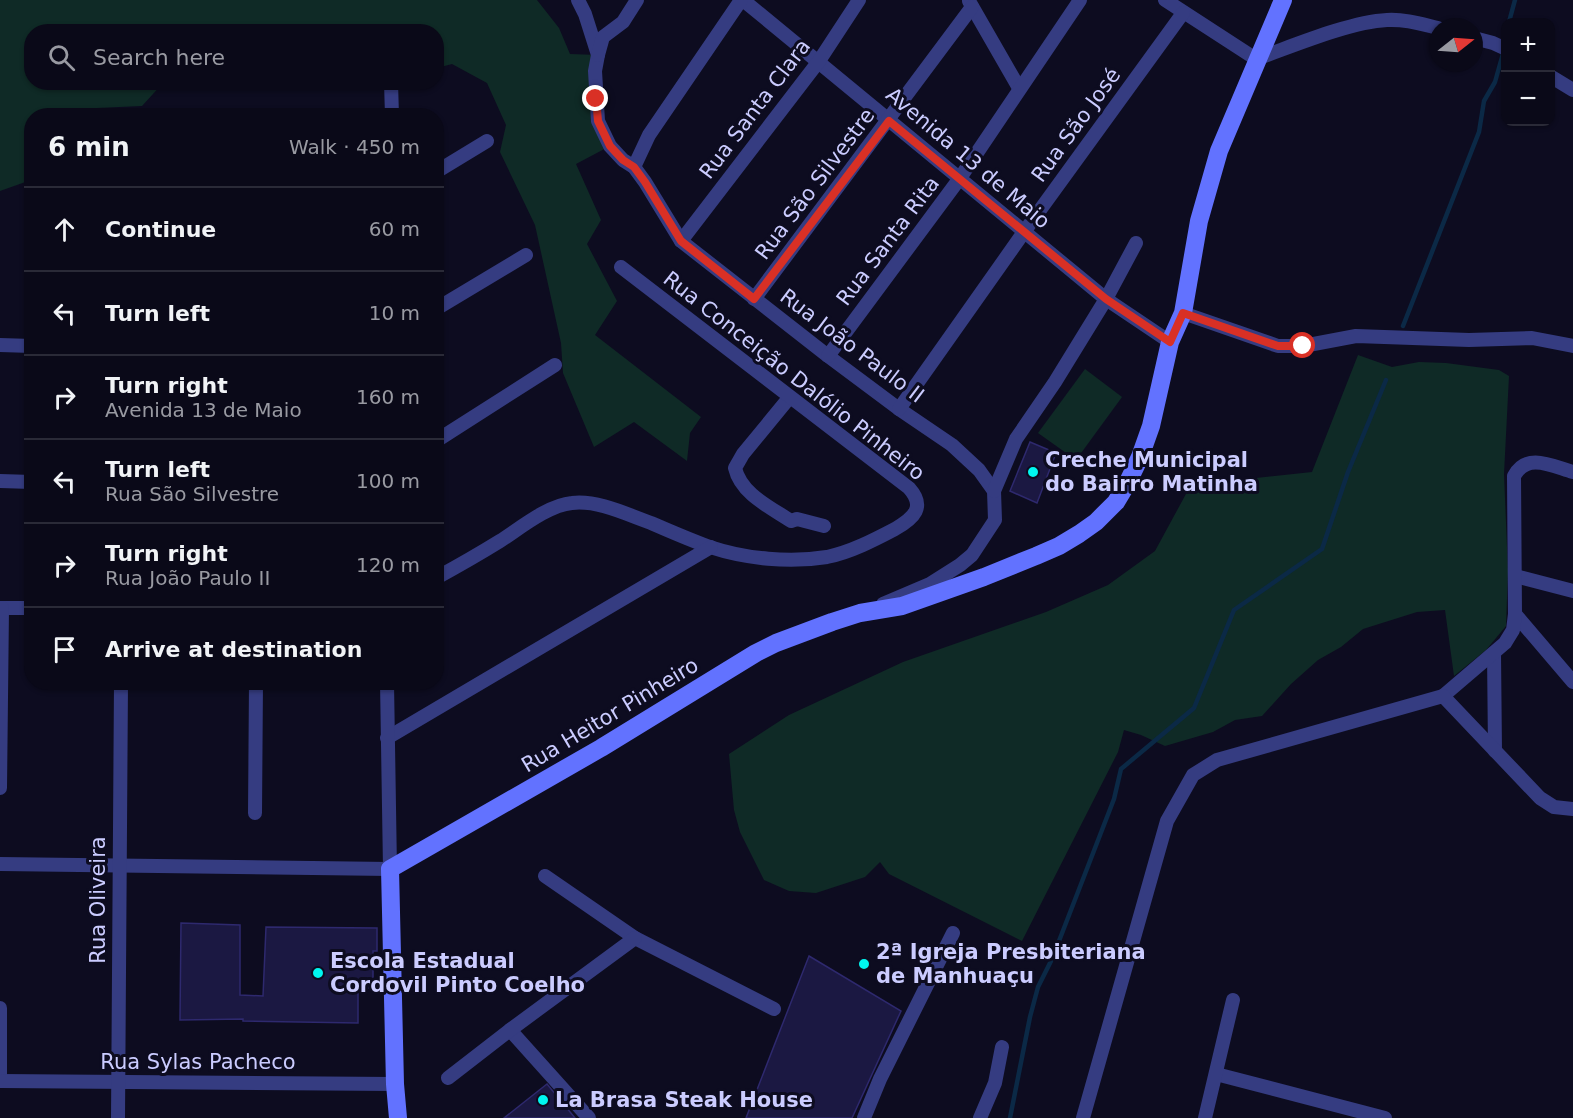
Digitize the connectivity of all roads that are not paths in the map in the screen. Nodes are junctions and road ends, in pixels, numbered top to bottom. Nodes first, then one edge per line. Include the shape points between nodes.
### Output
1 (578, 0) edge
2 (637, 0) edge
3 (742, 0) edge
4 (859, 0) edge
5 (1080, 0) edge
6 (1165, 0) edge
7 (1283, 0) edge
8 (970, 4) edge
9 (1183, 13) junction
10 (1429, 26) edge
11 (1483, 41) edge
12 (1499, 46) edge
13 (598, 55) junction
14 (1256, 59) junction
15 (819, 61) junction
16 (1555, 79) edge
17 (1019, 88) junction
18 (391, 90) edge
19 (1573, 90) edge
20 (392, 108) edge
21 (889, 121) junction
22 (487, 141) dead end
23 (444, 167) edge
24 (634, 167) junction
25 (960, 178) junction
26 (1024, 232) junction
27 (681, 241) junction
28 (1136, 243) dead end
29 (526, 255) dead end
30 (621, 267) dead end
31 (754, 299) junction
32 (1106, 299) junction
33 (444, 304) edge
34 (1183, 313) junction
35 (1170, 342) junction
36 (0, 345) edge
37 (24, 346) edge
38 (1573, 346) edge
39 (828, 356) junction
40 (555, 365) dead end
41 (789, 398) junction
42 (899, 409) junction
43 (444, 436) edge
44 (1573, 472) edge
45 (0, 481) edge
46 (24, 482) edge
47 (994, 491) junction
48 (824, 526) dead end
49 (711, 547) junction
50 (444, 573) edge
51 (1515, 576) junction
52 (1573, 591) edge
53 (1, 608) edge
54 (24, 608) edge
55 (860, 613) junction
56 (1515, 614) junction
57 (1494, 653) junction
58 (1573, 682) edge
59 (121, 690) edge
60 (256, 690) edge
61 (387, 690) edge
62 (1443, 696) junction
63 (387, 738) junction
64 (1495, 751) junction
65 (0, 788) edge
66 (1573, 809) edge
67 (255, 813) dead end
68 (0, 864) edge
69 (119, 866) junction
70 (390, 869) junction
71 (545, 876) dead end
72 (953, 933) dead end
73 (635, 938) junction
74 (1233, 1000) dead end
75 (0, 1008) edge
76 (774, 1009) dead end
77 (510, 1030) junction
78 (1002, 1047) dead end
79 (1216, 1074) junction
80 (448, 1078) dead end
81 (0, 1081) edge
82 (118, 1082) junction
83 (395, 1084) junction
84 (118, 1118) edge
85 (398, 1118) edge
86 (589, 1118) edge
87 (864, 1118) edge
88 (980, 1118) edge
89 (1083, 1118) edge
90 (1205, 1118) edge
91 (1384, 1118) edge

1 - 13 street, Rua João Paulo II
2 - 13 street via 622,22 603,37
3 - 15 street, Avenida 13 de Maio
3 - 24 street via 649,135
4 - 15 street, Rua Santa Clara
5 - 17 street, Rua Santa Rita
6 - 9 street
7 - 14 street, Rua Heitor Pinheiro
8 - 17 street
8 - 21 street, Rua São Silvestre
9 - 14 street
9 - 26 street, Rua São José
10 - 14 street via 1386,20 1332,33
11 - 12 street
13 - 24 street, Rua João Paulo II via 598,121 610,146
14 - 34 street, Rua Heitor Pinheiro via 1219,151 1199,221
15 - 21 street, Avenida 13 de Maio
15 - 27 street, Rua Santa Clara
16 - 19 street
17 - 25 street, Rua Santa Rita
18 - 20 street
21 - 25 street, Avenida 13 de Maio
21 - 31 street, Rua São Silvestre
22 - 23 street
24 - 27 street, Rua João Paulo II
25 - 26 street, Avenida 13 de Maio
25 - 39 street, Rua Santa Rita
26 - 32 street, Avenida 13 de Maio
26 - 42 street, Rua São José
27 - 31 street, Rua João Paulo II
28 - 32 street
29 - 33 street
30 - 41 street, Rua Conceição Dalólio Pinheiro
31 - 39 street, Rua João Paulo II
32 - 35 street, Avenida 13 de Maio
32 - 47 street via 1016,439
34 - 35 street, Rua Heitor Pinheiro
34 - 38 street via 1278,346 1303,346 1356,336 1532,338
35 - 55 street, Rua Heitor Pinheiro via 1140,457 1116,501 1096,522 1059,546 984,578 902,606
36 - 37 street
39 - 42 street, Rua João Paulo II
40 - 43 street
41 - 48 street via 743,454 735,468 738,479 749,492 790,521
41 - 49 street, Rua Conceição Dalólio Pinheiro via 909,488 919,507 902,525 874,540 828,556 761,558
42 - 47 street, Rua João Paulo II via 952,445 979,470
44 - 51 street via 1533,461 1518,468 1514,476
45 - 46 street
47 - 55 street via 995,520 972,555 930,584
49 - 50 street, Rua Conceição Dalólio Pinheiro via 590,502 569,503 544,513
49 - 63 street
51 - 52 street
51 - 56 street
53 - 54 street
53 - 65 street
55 - 70 street, Rua Heitor Pinheiro via 756,653 601,748
56 - 57 street via 1513,630
56 - 58 street
57 - 62 street
57 - 64 street
59 - 69 street, Rua Oliveira
60 - 67 street
61 - 63 street
62 - 64 street
62 - 89 street via 1216,760 1193,775 1167,821
63 - 70 street
64 - 66 street via 1540,798 1554,807
68 - 69 street
69 - 70 street
69 - 82 street, Rua Oliveira
70 - 83 street
71 - 73 street
72 - 87 street
73 - 76 street
73 - 77 street
74 - 79 street
75 - 81 street
77 - 80 street
77 - 86 street
78 - 88 street via 995,1083
79 - 90 street
79 - 91 street
81 - 82 street, Rua Sylas Pacheco
82 - 83 street, Rua Sylas Pacheco
82 - 84 street, Rua Oliveira
83 - 85 street

